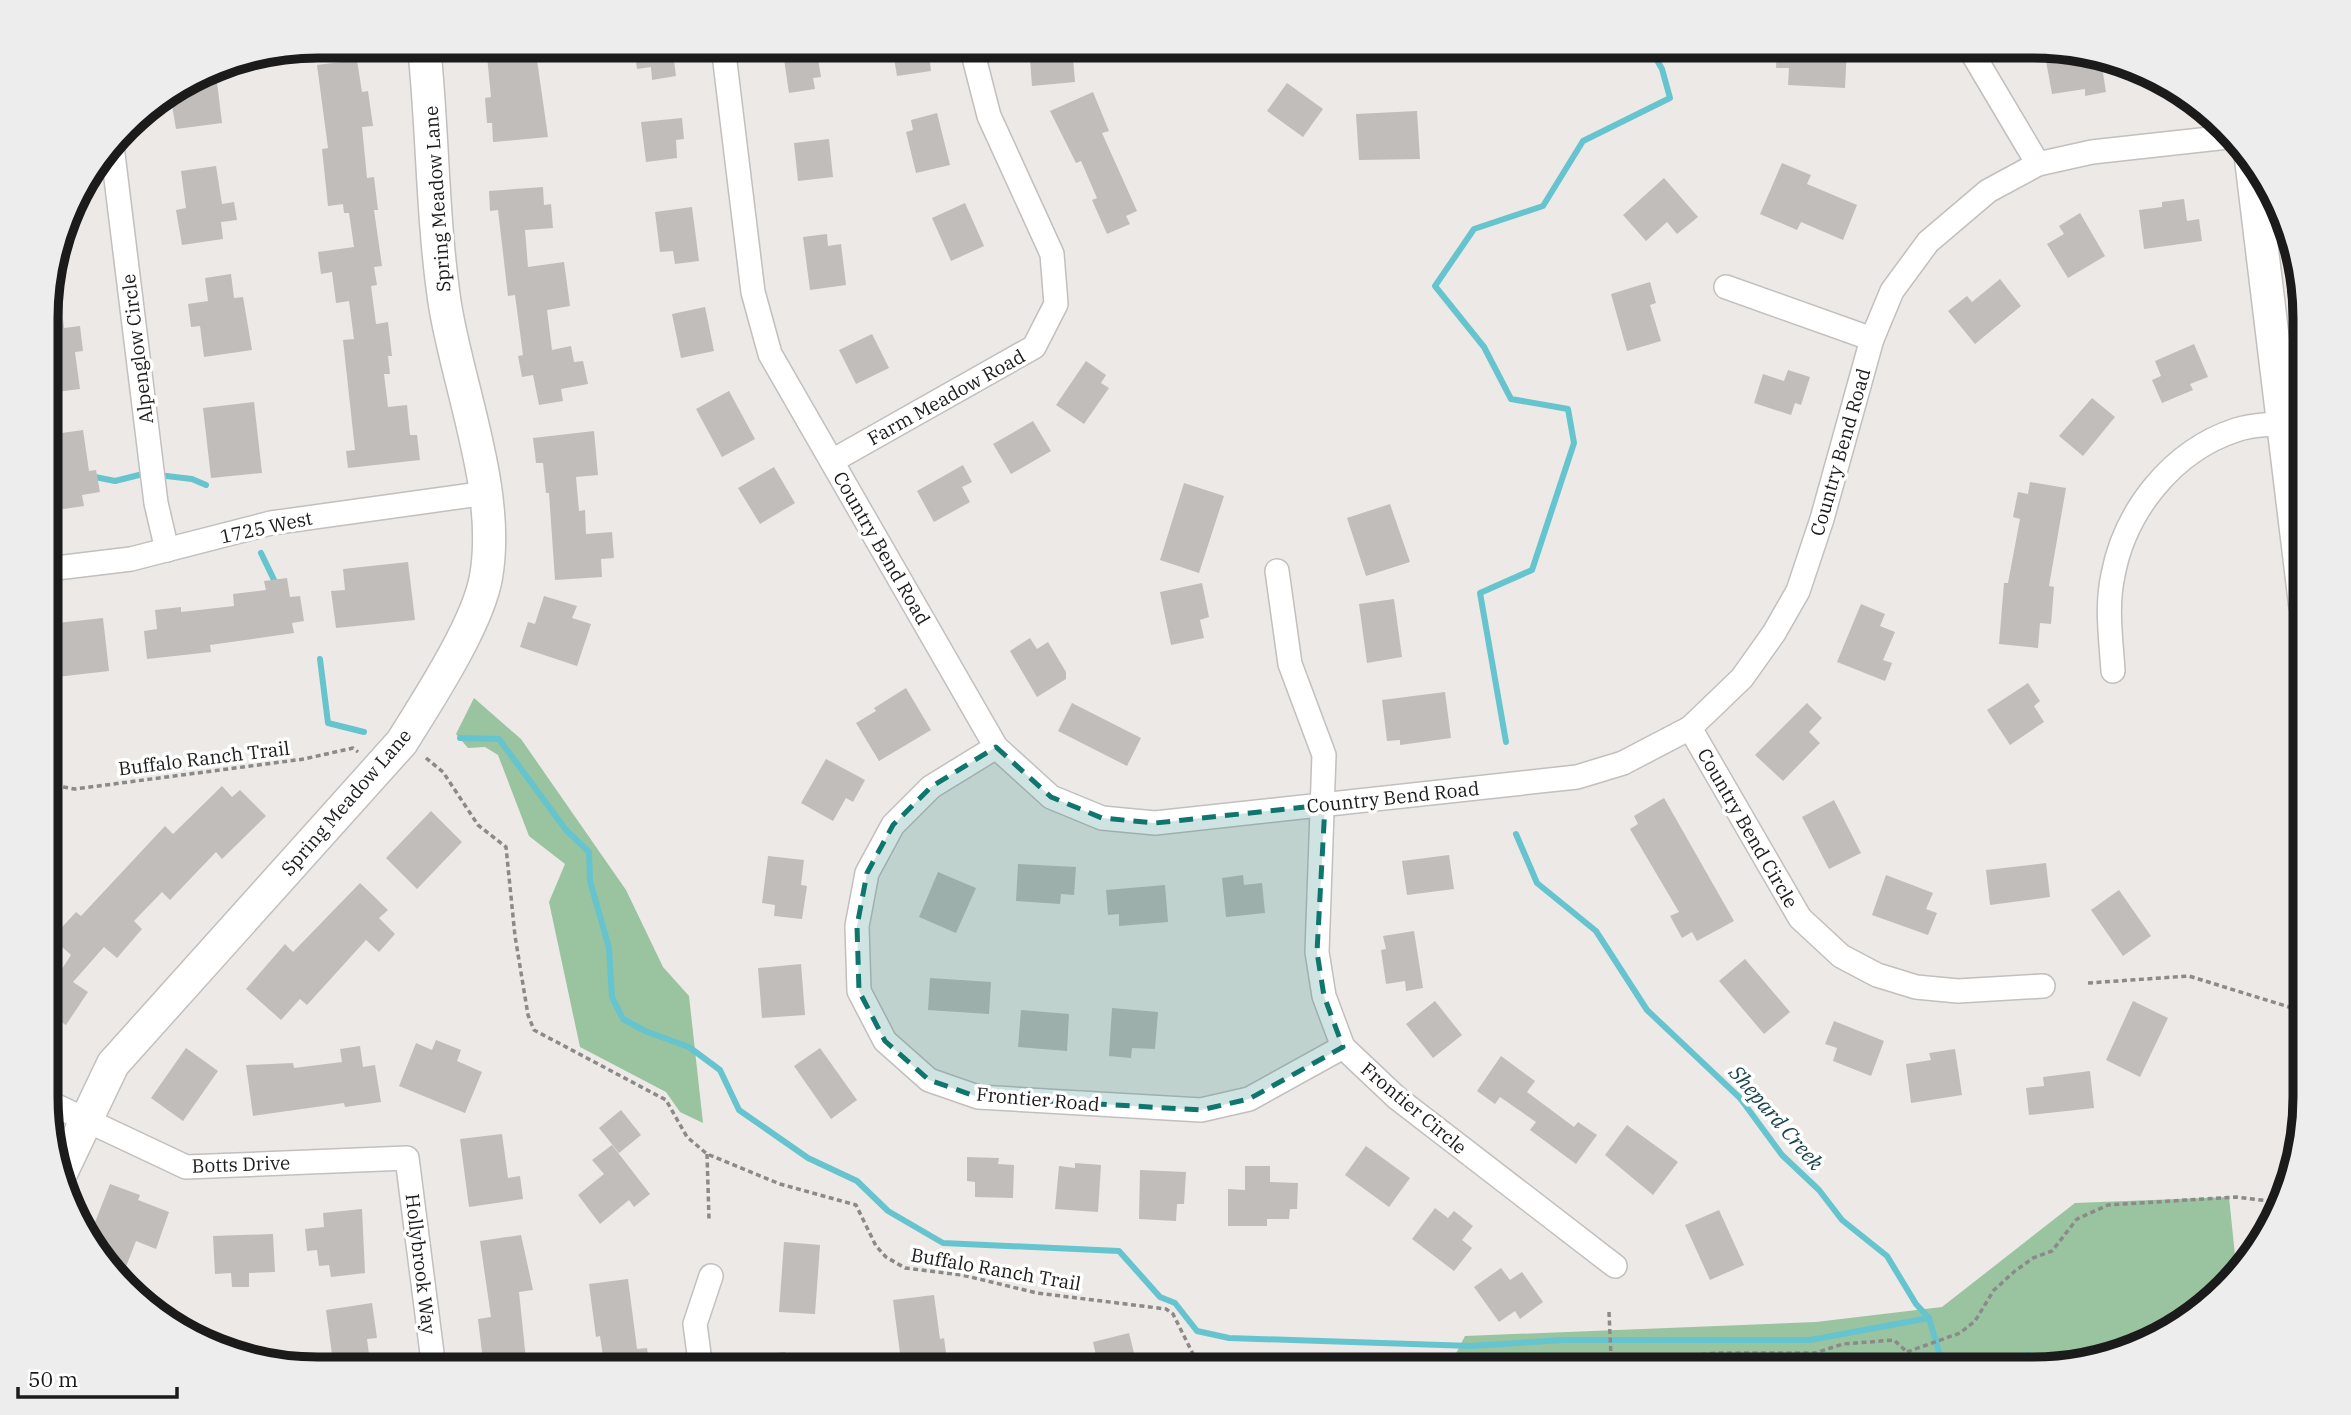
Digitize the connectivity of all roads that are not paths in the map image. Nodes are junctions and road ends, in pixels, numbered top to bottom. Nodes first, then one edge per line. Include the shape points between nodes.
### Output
1 (425, 58) edge
2 (724, 58) edge
3 (974, 58) edge
4 (1975, 58) edge
5 (2221, 138) edge
6 (114, 155) edge
7 (2038, 164) junction
8 (2255, 183) edge
9 (1726, 287) dead end
10 (1872, 339) junction
11 (2293, 418) edge
12 (2293, 424) edge
13 (832, 461) junction
14 (487, 493) junction
15 (167, 550) junction
16 (58, 568) edge
17 (1277, 570) dead end
18 (2113, 671) dead end
19 (1690, 728) junction
20 (996, 747) junction
21 (1325, 805) junction
22 (2043, 986) dead end
23 (1343, 1047) junction
24 (58, 1107) edge
25 (86, 1120) junction
26 (407, 1158) joint
27 (66, 1162) edge
28 (1615, 1266) dead end
29 (711, 1276) dead end
30 (432, 1357) edge
31 (699, 1357) edge

1 - 14 street, Spring Meadow Lane via 436,232 446,306
2 - 13 street, Country Bend Road via 753,292 770,354
3 - 13 street, Farm Meadow Road via 989,116 1052,254 1056,304 1034,347
4 - 7 street
5 - 7 street, Country Bend Road via 2092,152
6 - 15 street, Alpenglow Circle via 156,503
7 - 10 street, Country Bend Road via 1988,191 1928,242 1892,291
8 - 11 street
9 - 10 street
10 - 19 street, Country Bend Road via 1798,591 1742,678
12 - 18 street via 2236,430 2199,448 2168,471 2143,501 2123,537 2112,576
13 - 20 street, Country Bend Road
14 - 15 street, 1725 West via 271,523
14 - 25 street, Spring Meadow Lane via 486,578 436,687 402,742 113,1064
15 - 16 street, 1725 West
17 - 21 street, Frontier Circle via 1290,664 1324,755
19 - 21 street, Country Bend Road via 1623,763 1577,777
19 - 22 street, Country Bend Circle via 1800,918 1841,956 1877,975 1916,987 1958,991
20 - 21 street, Country Bend Road via 1051,797 1102,818 1155,823
20 - 23 street, Frontier Road via 932,787 893,825 867,873 857,926 859,991 885,1041 929,1080 978,1097 1201,1110 1249,1099
21 - 23 street, Frontier Circle via 1317,952 1324,996
23 - 28 street, Frontier Circle via 1397,1098
24 - 25 street, Botts Drive
25 - 26 street, Botts Drive via 186,1167
25 - 27 street, Spring Meadow Lane
26 - 30 street, Hollybrook Way
29 - 31 street via 695,1324

